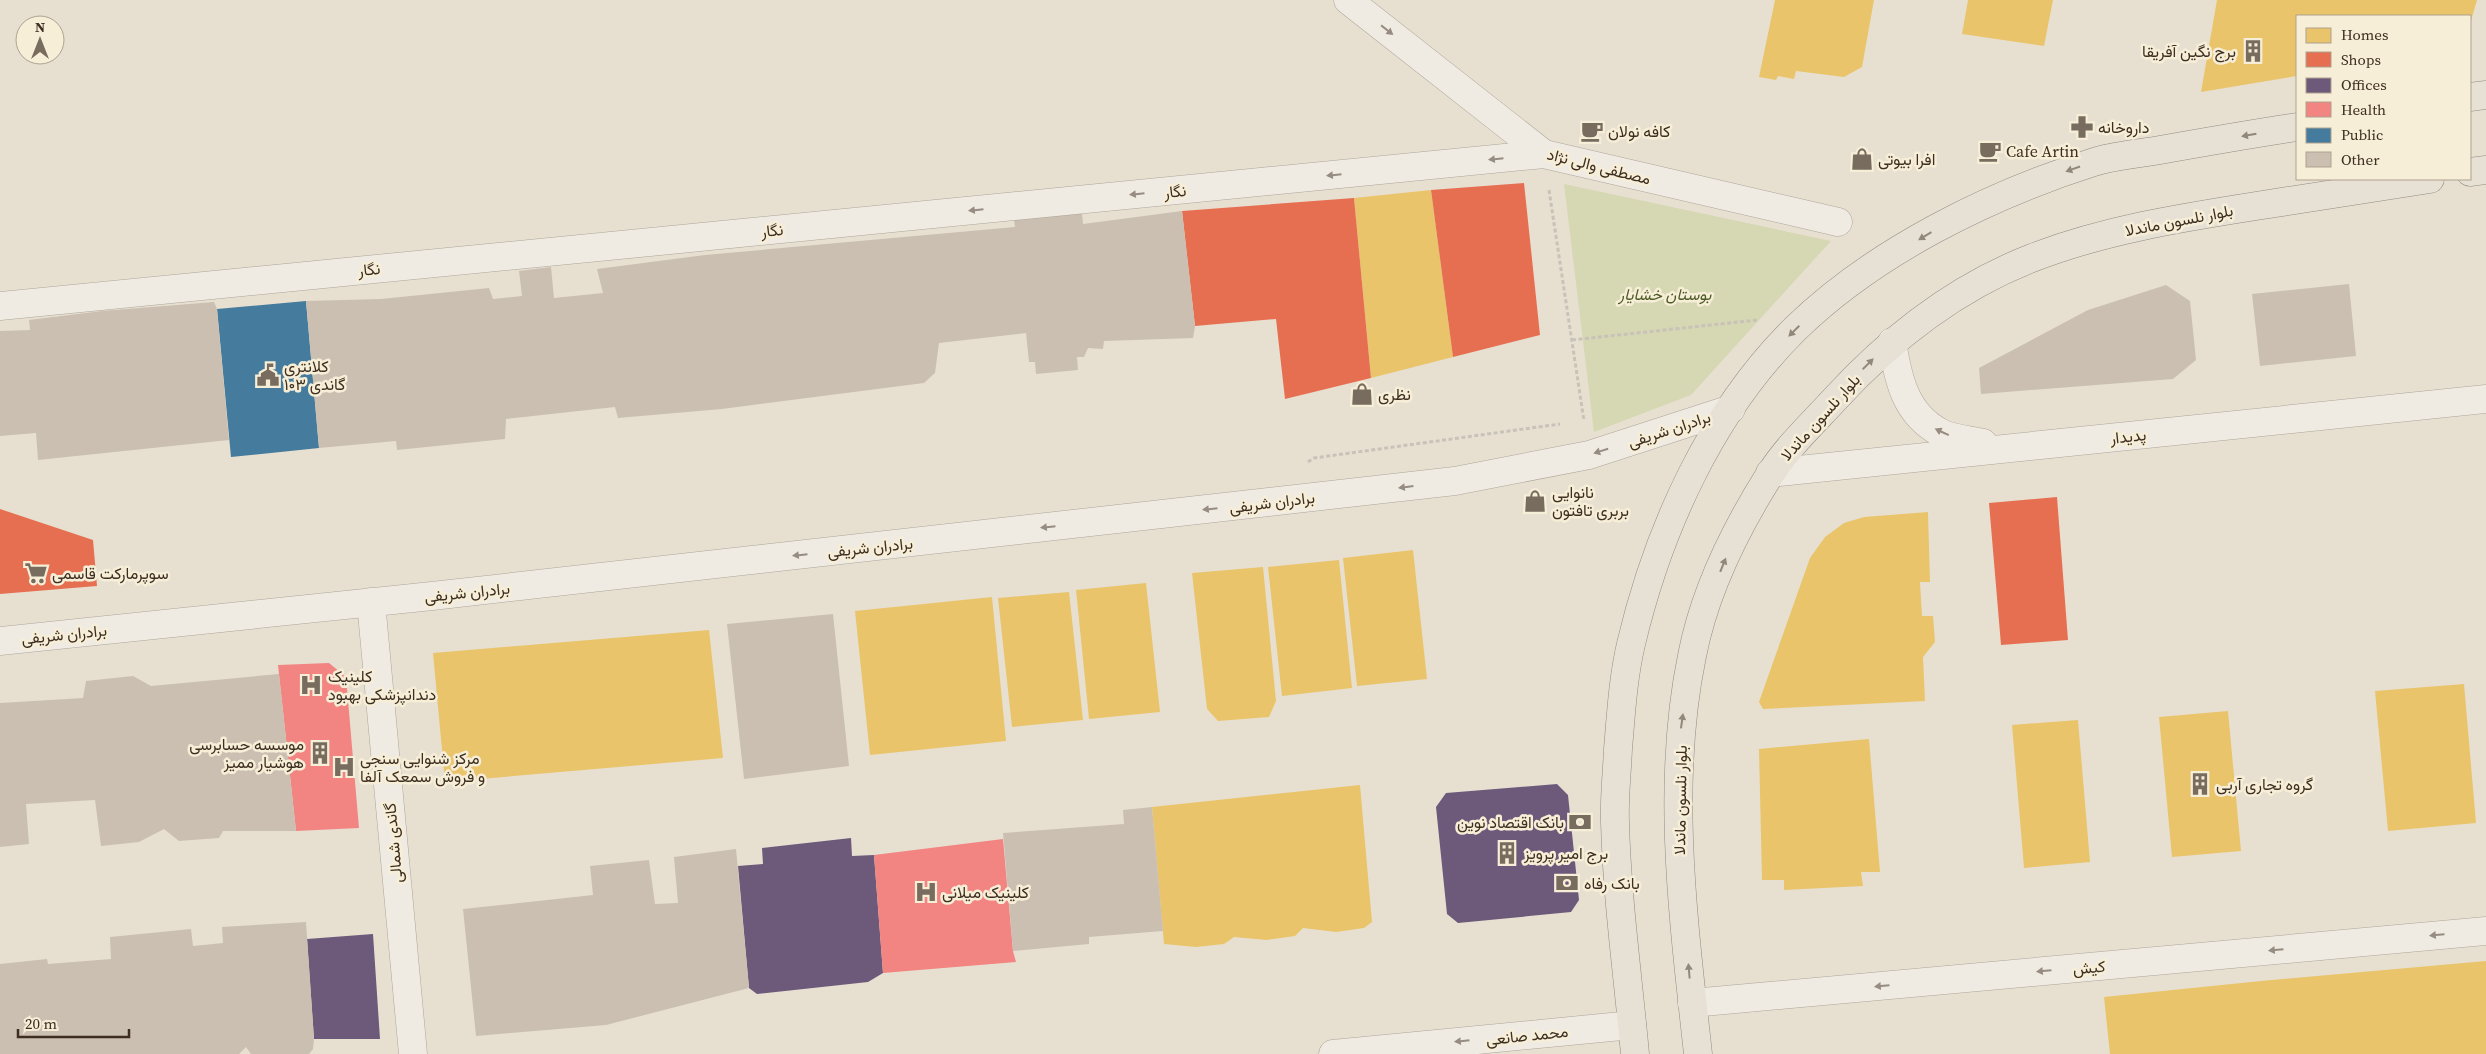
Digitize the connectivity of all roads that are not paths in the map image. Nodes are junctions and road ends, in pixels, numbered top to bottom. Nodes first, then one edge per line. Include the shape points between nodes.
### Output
1 (1348, 0) edge
2 (2486, 95) edge
3 (2471, 97) edge
4 (2296, 126) edge
5 (1544, 154) junction
6 (2486, 170) edge
7 (2471, 172) edge
8 (2424, 180) edge
9 (1838, 222) dead end
10 (0, 306) edge
11 (1892, 342) junction
12 (2486, 399) edge
13 (1731, 408) junction
14 (2006, 448) junction
15 (1770, 473) junction
16 (371, 602) junction
17 (0, 641) edge
18 (2486, 930) edge
19 (1692, 1003) junction
20 (1632, 1025) junction
21 (413, 1054) edge
22 (1333, 1054) edge
23 (1635, 1054) edge
24 (1698, 1054) edge

1 -> 5 street, مصطفی والی نژاد
2 - 3 main road
4 -> 13 main road via 2098,161 2028,185 1962,214 1890,256 1795,329 1754,375
5 - 9 street, مصطفی والی نژاد
5 -> 10 street, نگار
6 - 7 main road
8 - 11 main road, بلوار نلسون ماندلا via 2161,221 2102,236 2031,259 1965,290
14 -> 11 street via 1942,434 1923,420 1905,398
15 -> 11 main road, بلوار نلسون ماندلا via 1849,384
12 - 14 street, پدیدار
13 -> 16 street, برادران شریفی via 1589,455 1455,481
13 - 20 main road via 1692,474 1671,521 1631,645 1622,708 1614,820
14 - 15 street, پدیدار
19 -> 15 main road, بلوار نلسون ماندلا via 1679,862 1681,732 1692,654 1710,595 1733,539
16 - 17 street, برادران شریفی
16 - 21 street, گاندی شمالی
18 -> 19 street, کیش
19 - 24 main road, بلوار نلسون ماندلا
20 -> 22 street, محمد صانعی
20 - 23 main road

